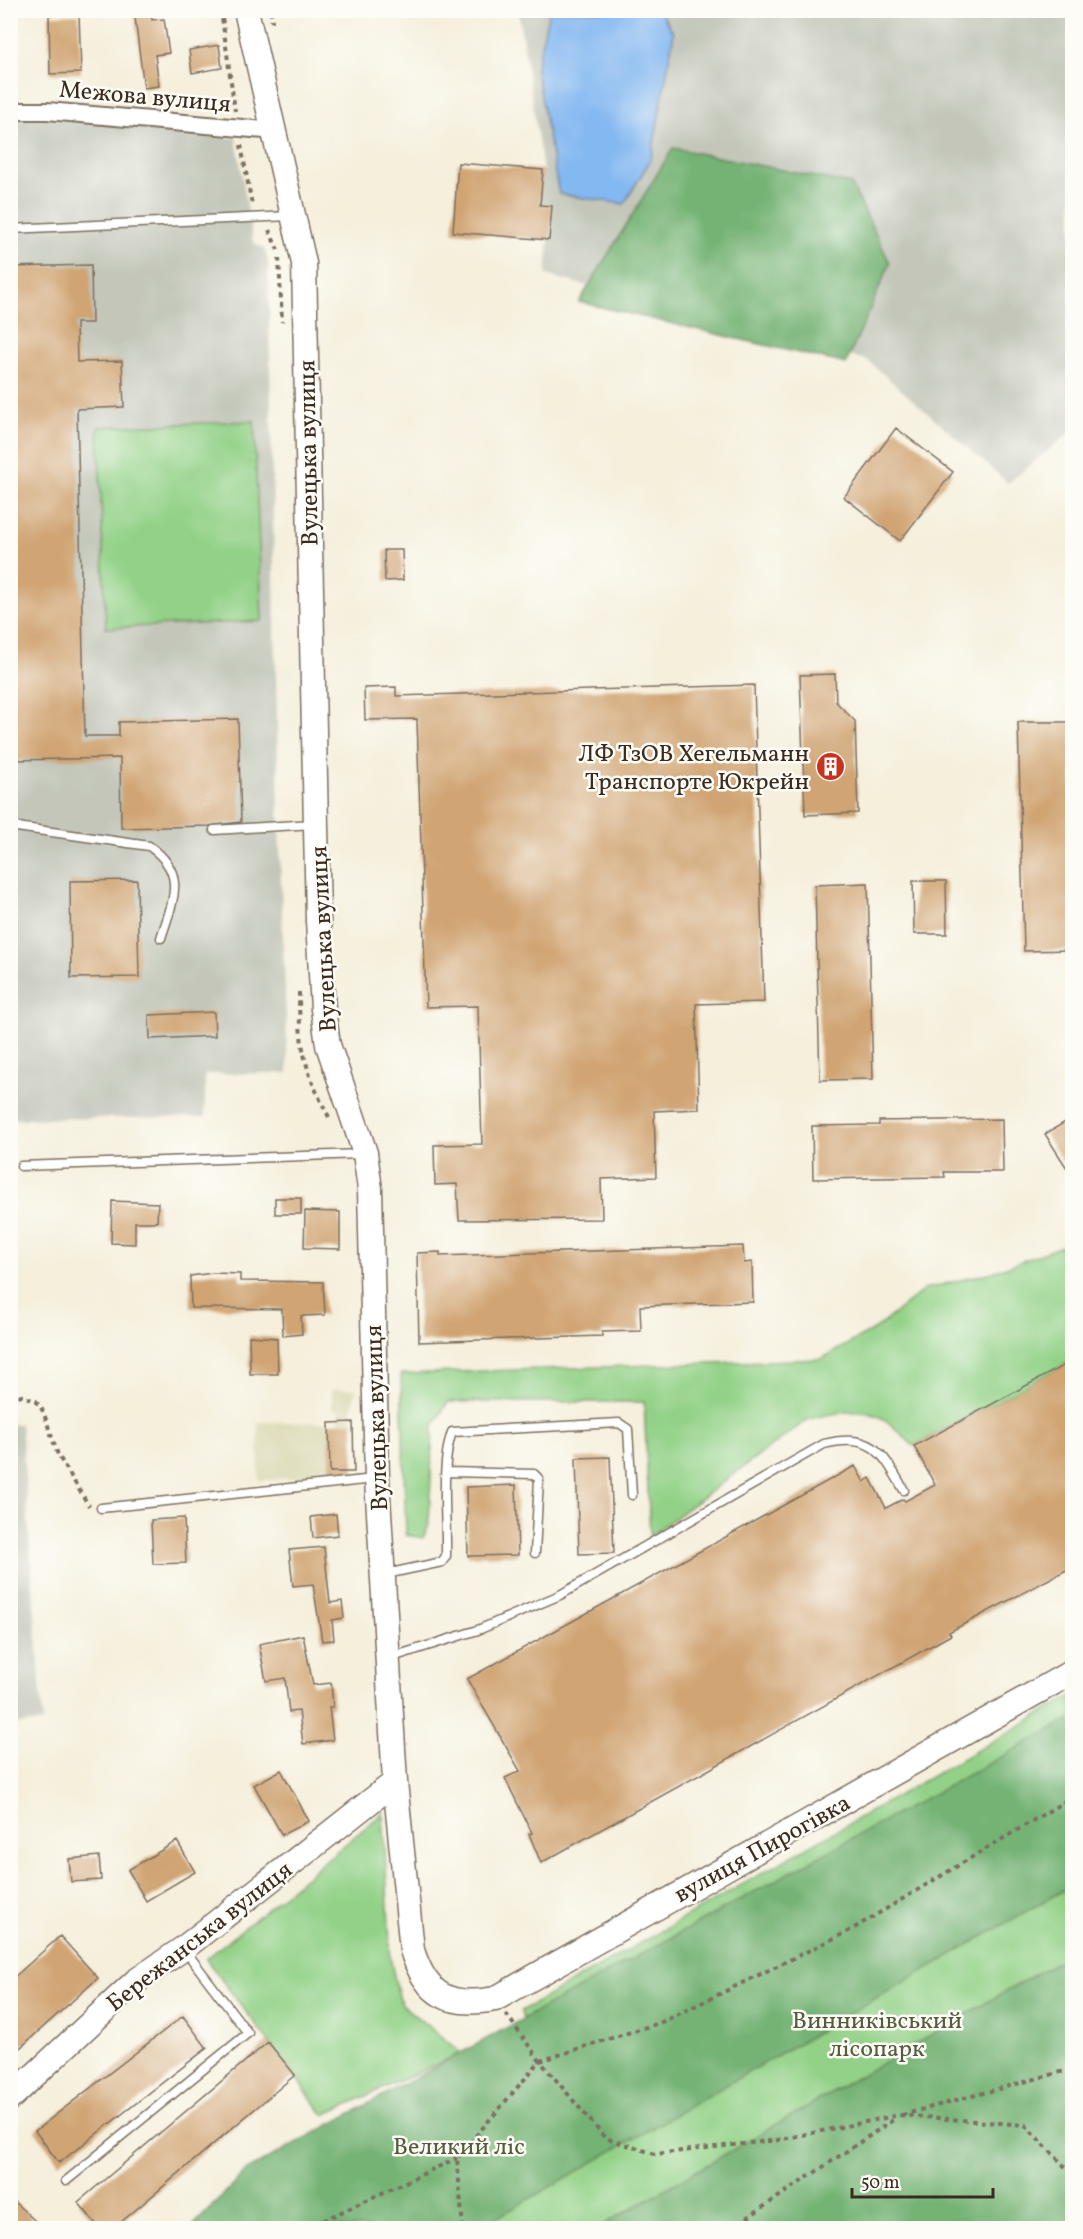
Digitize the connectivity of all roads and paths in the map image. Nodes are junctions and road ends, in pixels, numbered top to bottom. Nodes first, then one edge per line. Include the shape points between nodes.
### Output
1 (221, 10) edge
2 (246, 10) edge
3 (10, 111) edge
4 (238, 128) junction
5 (276, 131) junction
6 (293, 215) junction
7 (10, 229) edge
8 (318, 823) junction
9 (10, 826) edge
10 (214, 830) dead end
11 (161, 939) dead end
12 (365, 1153) junction
13 (21, 1166) dead end
14 (10, 1392) edge
15 (447, 1472) junction
16 (377, 1479) junction
17 (904, 1490) dead end
18 (632, 1495) dead end
19 (101, 1508) dead end
20 (91, 1509) dead end
21 (534, 1553) dead end
22 (383, 1575) junction
23 (388, 1659) junction
24 (1072, 1672) edge
25 (395, 1782) junction
26 (1072, 1799) edge
27 (184, 1948) junction
28 (445, 1997) joint
29 (495, 1999) junction
30 (540, 2061) junction
31 (1072, 2069) edge
32 (10, 2098) edge
33 (900, 2115) junction
34 (457, 2158) junction
35 (1072, 2174) edge
36 (66, 2181) dead end
37 (307, 2229) edge
38 (463, 2229) edge
39 (732, 2229) edge

1 - 4 path
2 - 5 street, Вулецька вулиця
3 - 4 street, Межова вулиця
4 - 5 street, Межова вулиця
5 - 6 street, Вулецька вулиця
6 - 7 lane
6 - 8 street, Вулецька вулиця via 304,263
8 - 10 lane
8 - 12 street, Вулецька вулиця via 324,1018 328,1045
9 - 11 lane via 149,846 162,855 175,876 172,904
12 - 13 lane
12 - 16 street, Вулецька вулиця via 372,1234
14 - 20 path via 36,1401 43,1411 58,1455
15 - 18 lane via 452,1432 619,1424 628,1429
15 - 21 lane via 534,1474 539,1479
15 - 22 lane via 446,1556 442,1562
16 - 19 lane
16 - 22 street, Вулецька вулиця
17 - 23 lane via 886,1459 864,1441 824,1444 560,1595 478,1630
22 - 23 street, Вулецька вулиця
23 - 25 street, Вулецька вулиця
24 - 29 street, вулиця Пирогівка
25 - 27 street, Бережанська вулиця
25 - 28 street, Вулецька вулиця via 412,1950 420,1975
26 - 30 path via 851,1930 662,2022
27 - 32 street, Бережанська вулиця via 136,1981
27 - 36 lane via 248,2033
28 - 29 street, вулиця Пирогівка via 462,2002
29 - 30 path
30 - 33 path via 606,2138 655,2154 778,2140
30 - 34 path
31 - 33 path
33 - 35 path via 1025,2125
33 - 39 path
34 - 37 path
34 - 38 path

